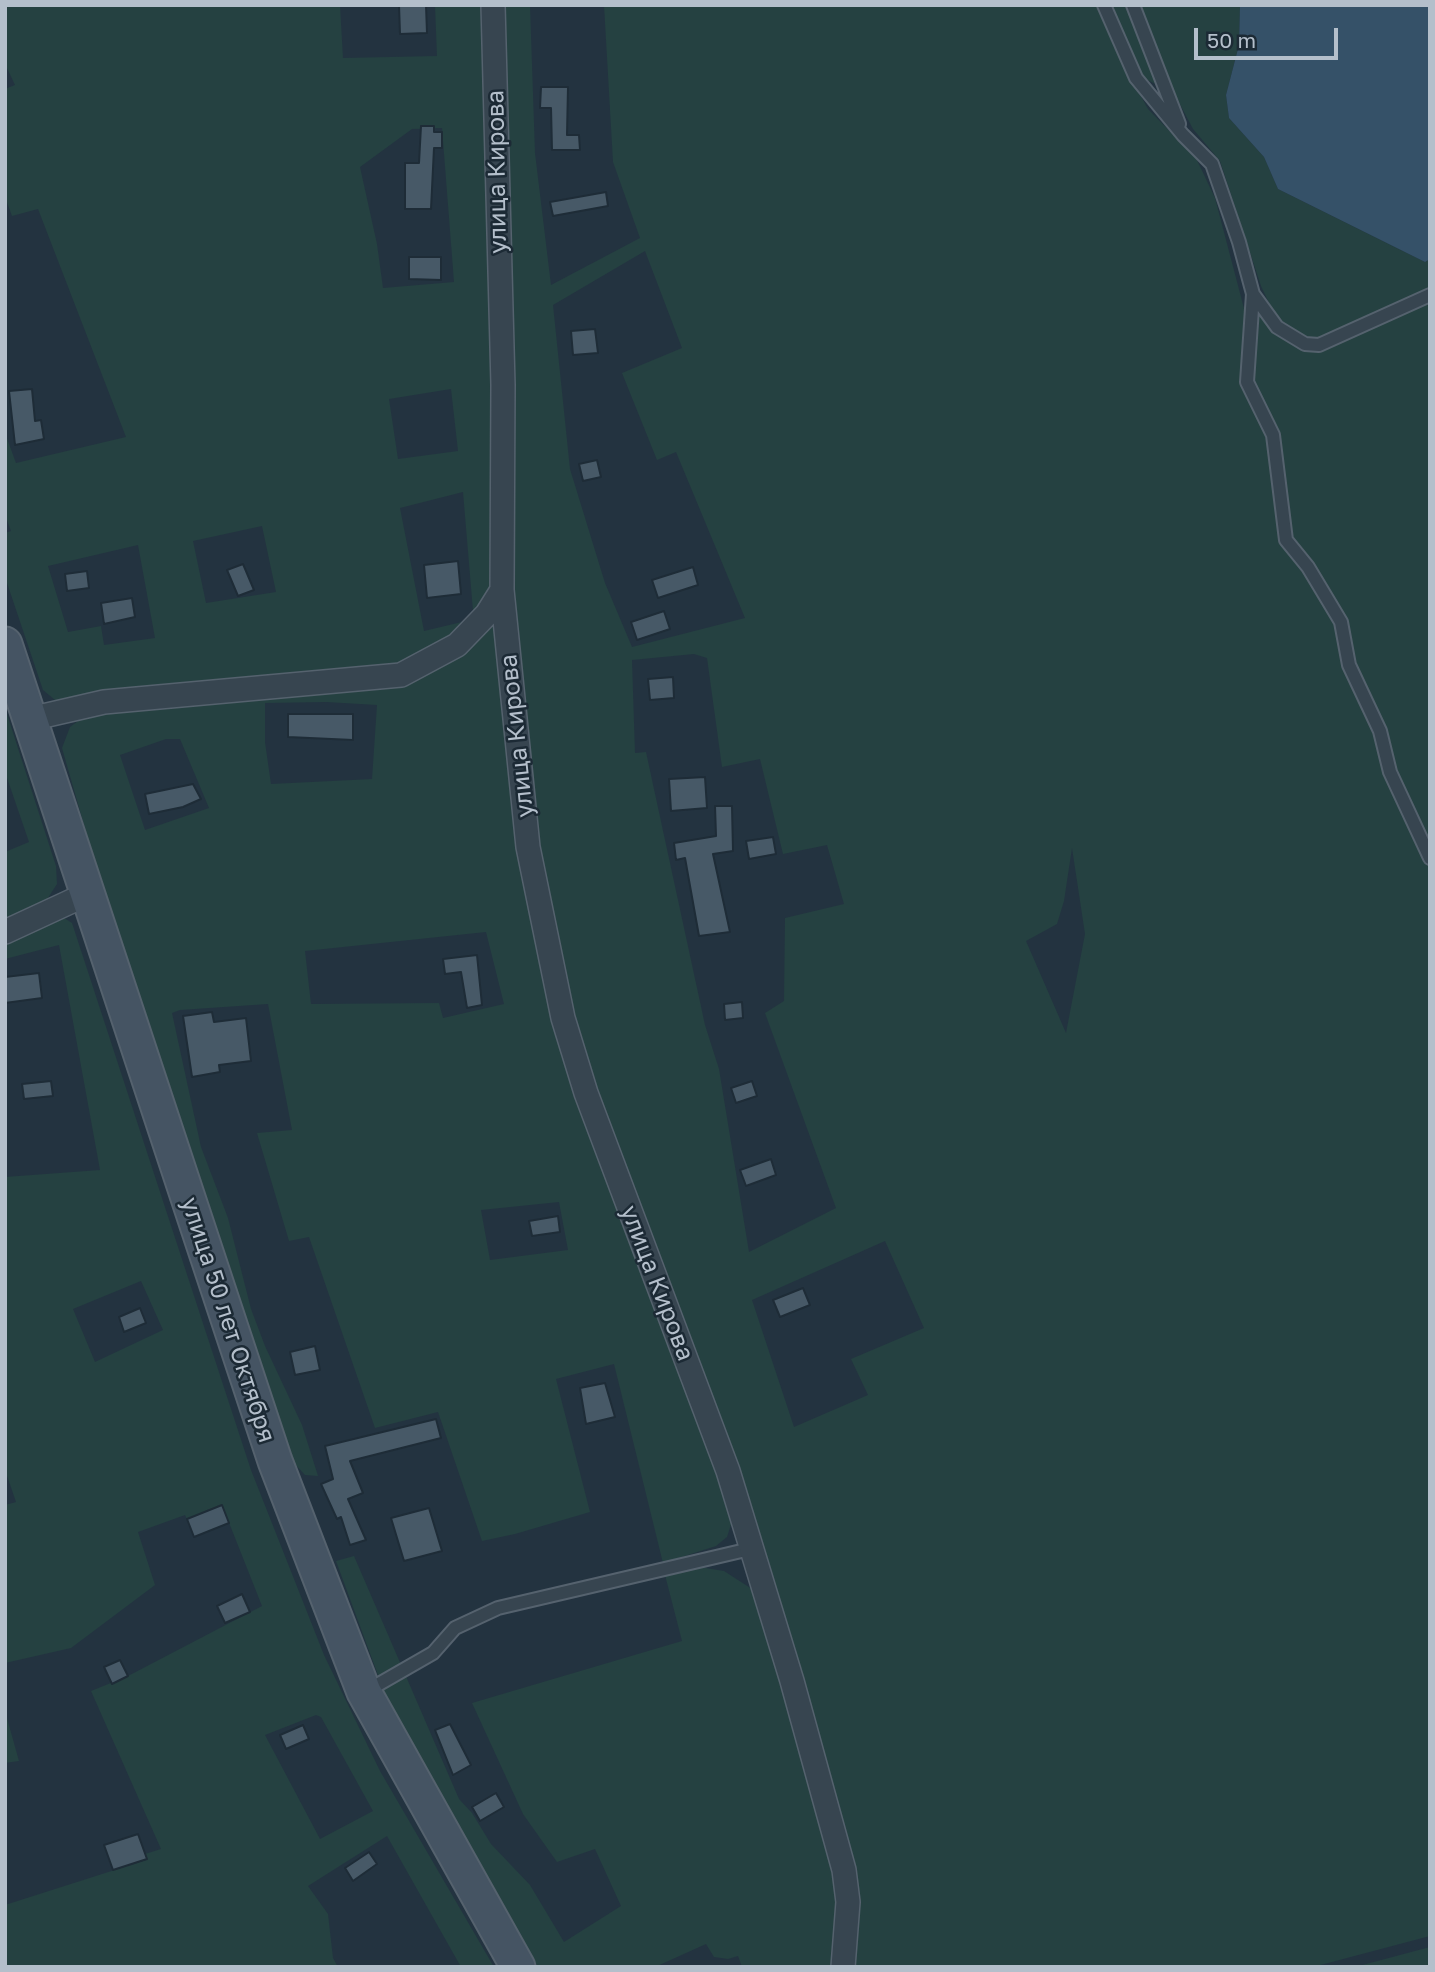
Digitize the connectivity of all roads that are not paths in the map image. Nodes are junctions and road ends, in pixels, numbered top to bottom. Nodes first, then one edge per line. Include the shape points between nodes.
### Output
1 (493, 5) edge
2 (1104, 5) edge
3 (1133, 5) edge
4 (1182, 135) junction
5 (1253, 295) junction
6 (1430, 295) edge
7 (502, 590) junction
8 (5, 644) edge
9 (30, 719) junction
10 (1430, 858) edge
11 (87, 894) junction
12 (5, 932) edge
13 (750, 1549) junction
14 (364, 1692) junction
15 (518, 1967) edge
16 (843, 1967) edge

1 - 7 street, улица Кирова via 503,385
2 - 4 lane via 1136,78
3 - 4 lane
4 - 5 lane via 1212,164
5 - 6 lane via 1277,327 1305,344 1319,345
5 - 10 lane via 1247,382 1273,435 1286,540 1341,622 1349,665 1380,731 1390,772
7 - 9 street, улица Кирова via 487,614 457,645 401,675 104,702
7 - 13 street, улица Кирова via 528,847 562,1018 728,1471
8 - 9 main road, улица 50 лет Октября
9 - 11 main road, улица 50 лет Октября
11 - 12 street
11 - 14 main road, улица 50 лет Октября via 275,1461
13 - 14 lane via 499,1608 456,1628 433,1653
13 - 16 street, улица Кирова via 844,1870 848,1902
14 - 15 main road, улица 50 лет Октября

